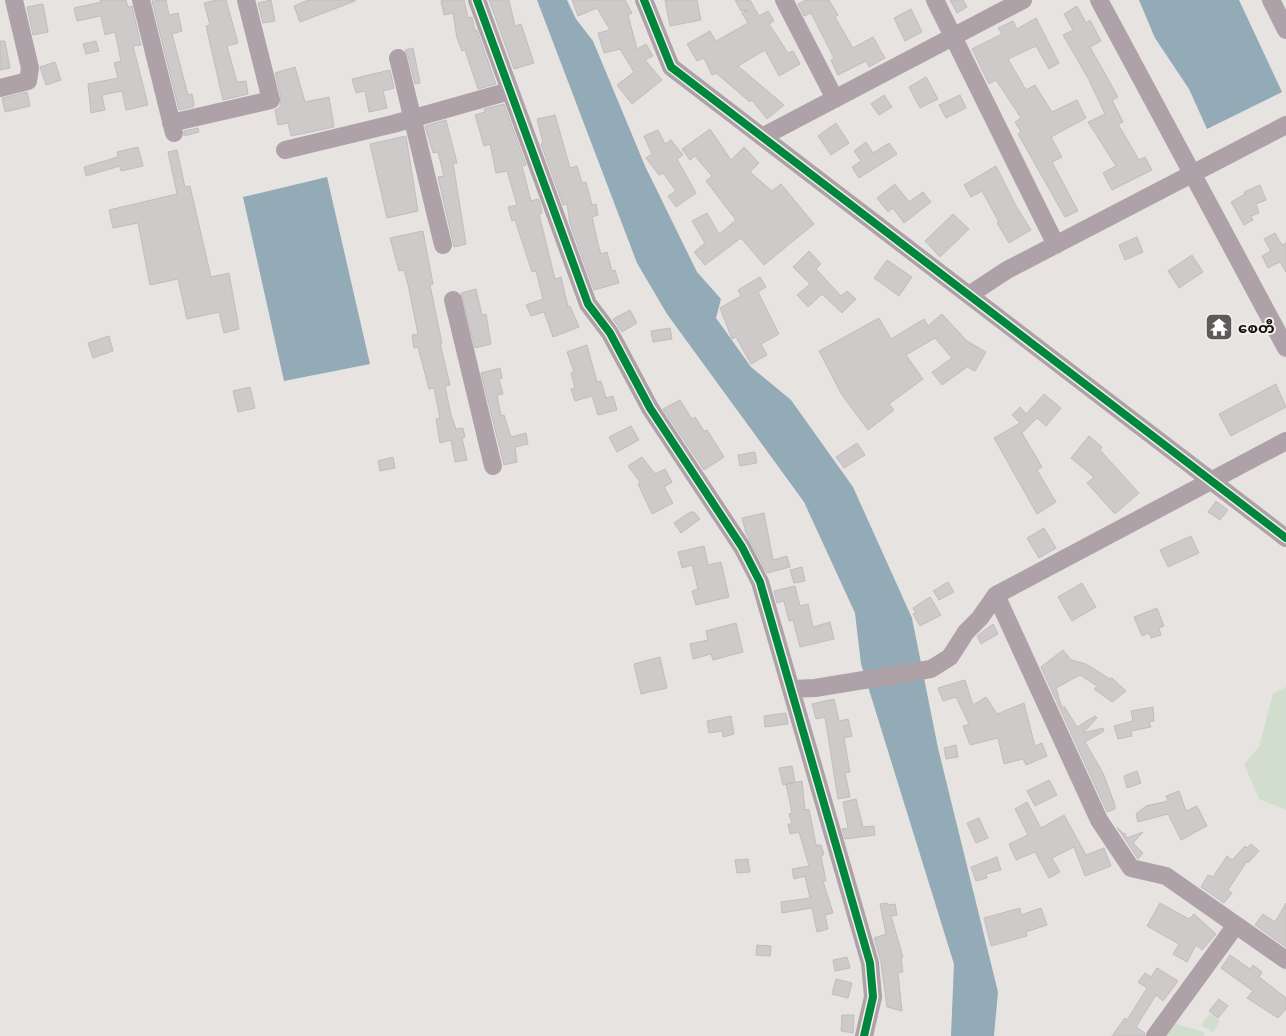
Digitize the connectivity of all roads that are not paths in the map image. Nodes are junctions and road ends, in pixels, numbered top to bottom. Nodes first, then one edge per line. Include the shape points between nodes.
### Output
1 (14, 0) edge
2 (140, 0) edge
3 (246, 0) edge
4 (477, 0) edge
5 (644, 0) edge
6 (784, 0) edge
7 (936, 0) edge
8 (1023, 0) edge
9 (1099, 0) edge
10 (1271, 0) edge
11 (1286, 30) edge
12 (954, 36) junction
13 (398, 58) dead end
14 (0, 88) edge
15 (510, 91) junction
16 (835, 99) junction
17 (411, 119) junction
18 (1286, 125) edge
19 (762, 137) junction
20 (285, 150) dead end
21 (1193, 174) junction
22 (443, 245) dead end
23 (1056, 245) junction
24 (969, 295) junction
25 (454, 300) dead end
26 (1286, 348) edge
27 (1286, 441) edge
28 (493, 466) dead end
29 (1212, 482) junction
30 (1286, 538) edge
31 (996, 595) junction
32 (792, 689) junction
33 (1236, 925) junction
34 (1286, 960) edge
35 (864, 1036) edge
36 (1155, 1036) edge

1 - 14 street via 30,68 28,81
2 - 3 street via 173,129 270,100
4 - 15 street
5 - 19 street via 670,67
6 - 16 street
7 - 12 street
8 - 12 street
9 - 21 street
10 - 11 street
12 - 16 street
12 - 23 street
13 - 17 street
15 - 17 street
15 - 32 street via 588,304 610,333 650,408 742,546 760,582
16 - 19 street
17 - 20 street
17 - 22 street
18 - 21 street
19 - 24 street
21 - 23 street
21 - 26 street
23 - 24 street via 1006,270
24 - 29 street
25 - 28 street
27 - 29 street
29 - 30 street
29 - 31 street
31 - 32 street via 950,657 931,668
31 - 33 street via 1099,820 1131,868 1166,876
32 - 35 street via 870,963 873,997
33 - 34 street
33 - 36 street

